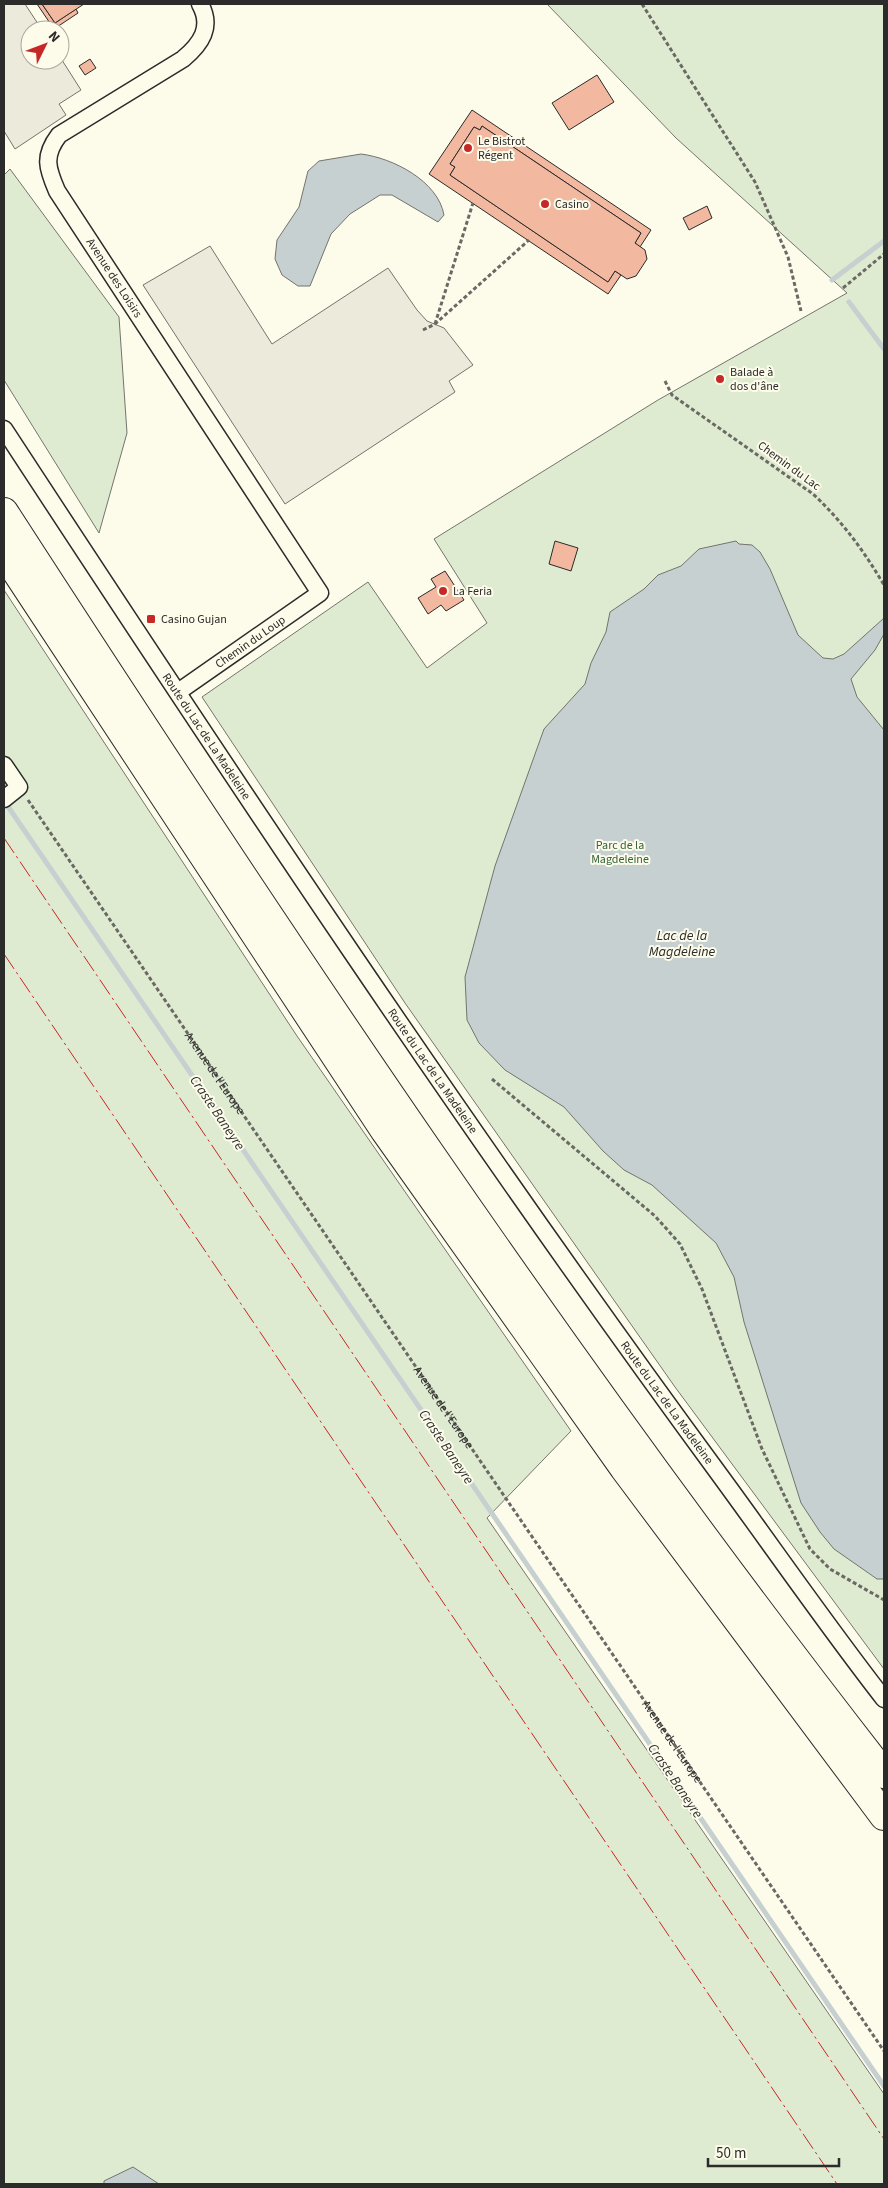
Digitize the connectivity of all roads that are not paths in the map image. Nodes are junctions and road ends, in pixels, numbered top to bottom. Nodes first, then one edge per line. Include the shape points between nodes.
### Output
1 (200, 4) edge
2 (4, 429) edge
3 (4, 512) edge
4 (4, 553) edge
5 (320, 593) joint
6 (178, 692) junction
7 (4, 765) edge
8 (4, 799) edge
9 (884, 1699) edge
10 (884, 1774) edge
11 (884, 1816) edge

1 - 5 street, Avenue des Loisirs via 206,13 206,31 196,48 58,135 49,148 48,169 57,191
2 - 6 street, Route du Lac de La Madeleine
3 - 10 highway via 341,1022 481,1225 738,1581
4 - 11 highway via 391,1139 624,1468
5 - 6 street, Chemin du Loup
6 - 9 street, Route du Lac de La Madeleine via 502,1172 632,1356
7 - 8 street via 19,787

